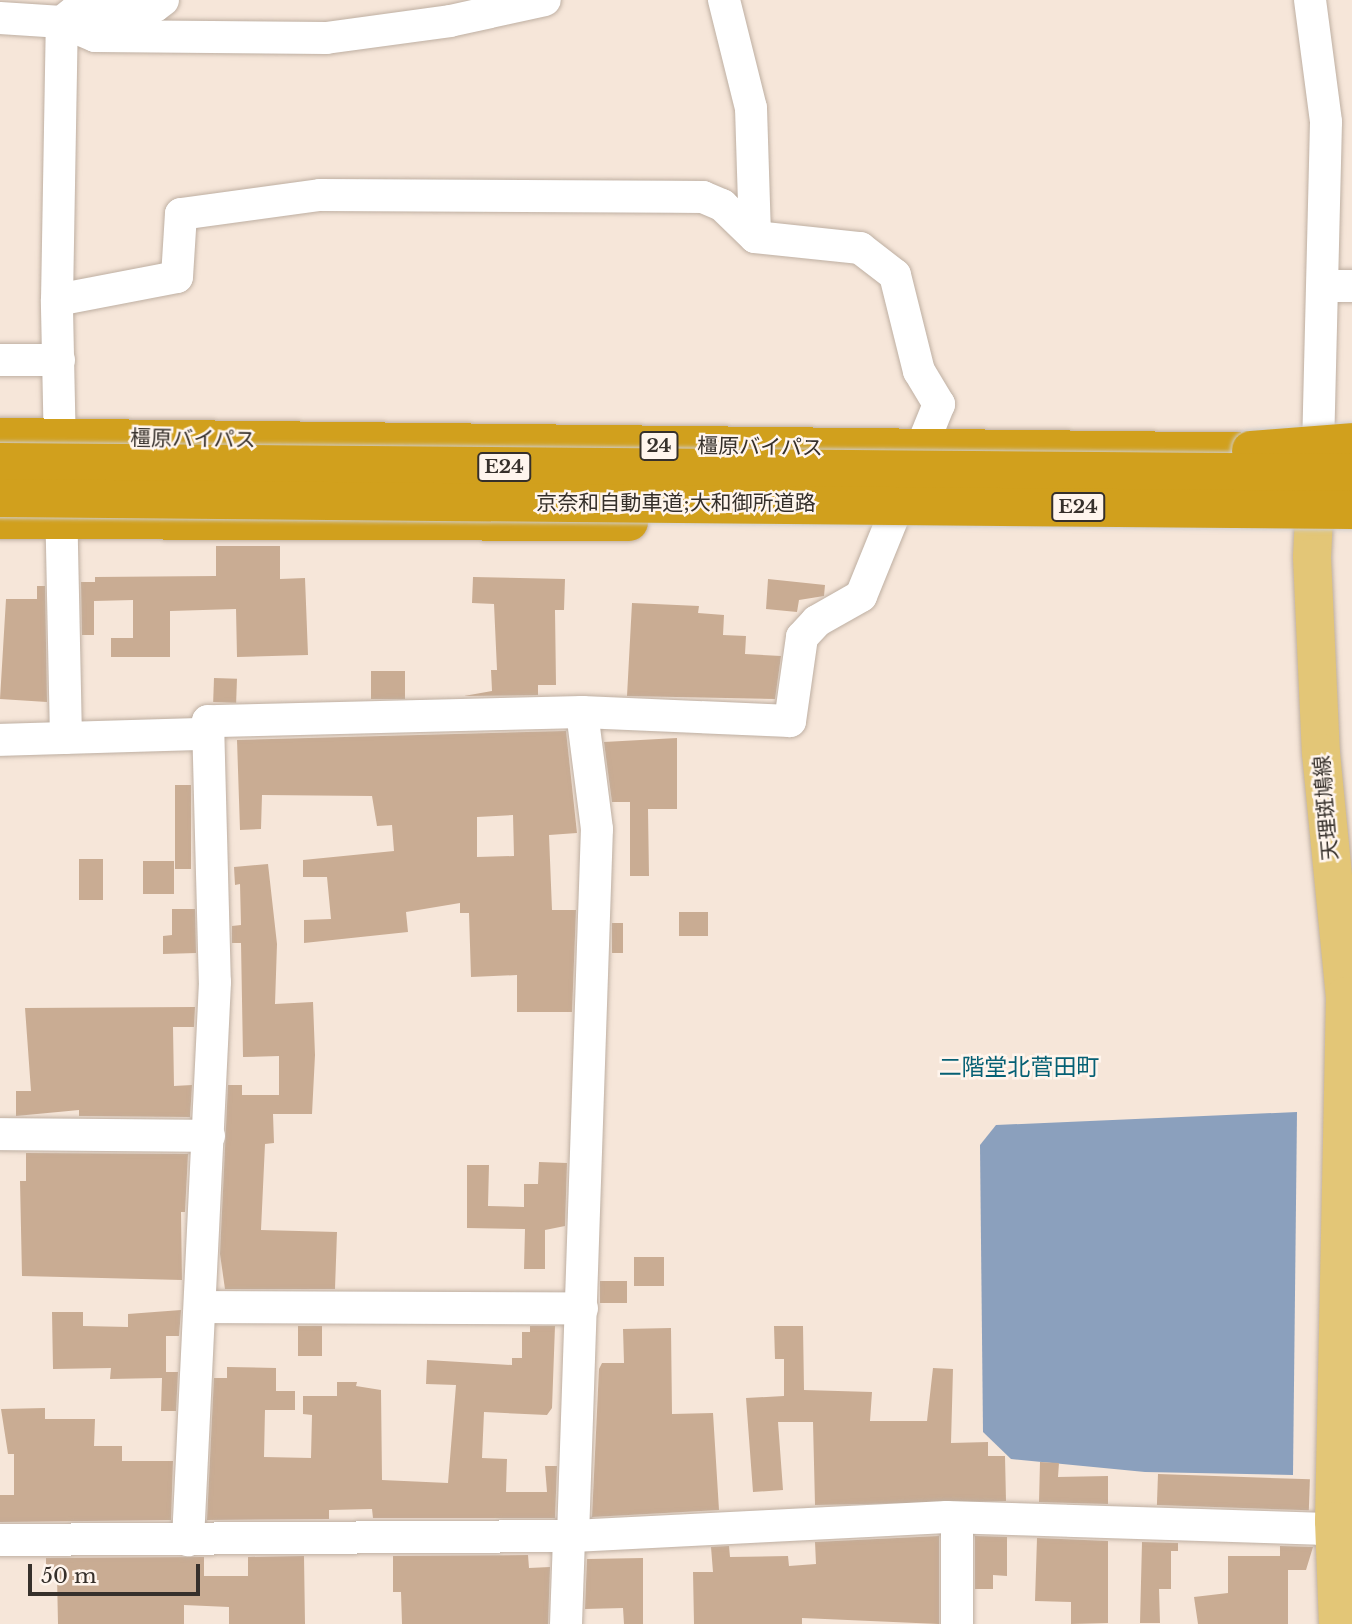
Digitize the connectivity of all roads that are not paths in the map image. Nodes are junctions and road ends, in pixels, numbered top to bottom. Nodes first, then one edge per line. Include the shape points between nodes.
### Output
1 (163, 0) edge
2 (545, 0) edge
3 (724, 0) edge
4 (1310, 0) edge
5 (0, 18) edge
6 (62, 22) junction
7 (755, 237) junction
8 (1338, 286) edge
9 (57, 300) junction
10 (0, 360) edge
11 (59, 360) junction
12 (0, 438) edge
13 (64, 438) junction
14 (1341, 449) edge
15 (922, 450) junction
16 (0, 462) edge
17 (1008, 470) junction
18 (1352, 473) edge
19 (0, 498) edge
20 (803, 504) junction
21 (1352, 510) edge
22 (0, 520) edge
23 (64, 521) junction
24 (1313, 521) junction
25 (1352, 521) edge
26 (889, 524) junction
27 (1352, 528) edge
28 (582, 712) junction
29 (208, 734) junction
30 (66, 738) junction
31 (0, 740) edge
32 (1348, 1073) edge
33 (0, 1133) edge
34 (209, 1136) junction
35 (203, 1307) junction
36 (582, 1308) junction
37 (957, 1518) junction
38 (1343, 1518) edge
39 (571, 1536) junction
40 (0, 1540) edge
41 (188, 1540) junction
42 (566, 1624) edge
43 (957, 1624) edge
44 (1338, 1624) edge

1 - 6 street via 155,6 77,10
2 - 6 street via 450,21 326,38 95,36
3 - 7 street via 751,108
4 - 8 street via 1326,122
5 - 6 street
6 - 9 street
7 - 9 street via 722,205 703,197 320,195 181,215 177,277
7 - 15 street via 860,248 895,275 919,371 939,404
8 - 14 street
9 - 11 street
10 - 11 street
11 - 13 street
12 - 13 highway, 橿原バイパス / 24
13 - 15 highway, 橿原バイパス / 24
13 - 23 street
14 - 15 highway, 橿原バイパス / 24
14 - 17 highway, bridge
14 - 24 main road, 天理斑鳩線
15 - 26 street
16 - 17 highway, 京奈和自動車道;大和御所道路 / E24, bridge
17 - 18 highway, 京奈和自動車道;大和御所道路 / E24, bridge
19 - 20 highway, 京奈和自動車道;大和御所道路 / E24, bridge
20 - 21 highway, 京奈和自動車道;大和御所道路 / E24, bridge
20 - 27 highway, bridge
22 - 23 highway
23 - 26 highway
23 - 30 street
24 - 25 highway
24 - 26 highway
24 - 32 main road, 天理斑鳩線 via 1321,753
26 - 28 street via 861,596 817,621 802,638 790,721
28 - 29 street via 208,721
28 - 36 street via 597,829
29 - 30 street
29 - 34 street via 215,982
30 - 31 street
32 - 38 main road, 天理斑鳩線
33 - 34 street
34 - 35 street
35 - 36 street
35 - 41 street
36 - 39 street
37 - 38 street via 1320,1529
37 - 39 street
37 - 43 street
38 - 44 main road, 天理斑鳩線
39 - 41 street
39 - 42 street
40 - 41 street

